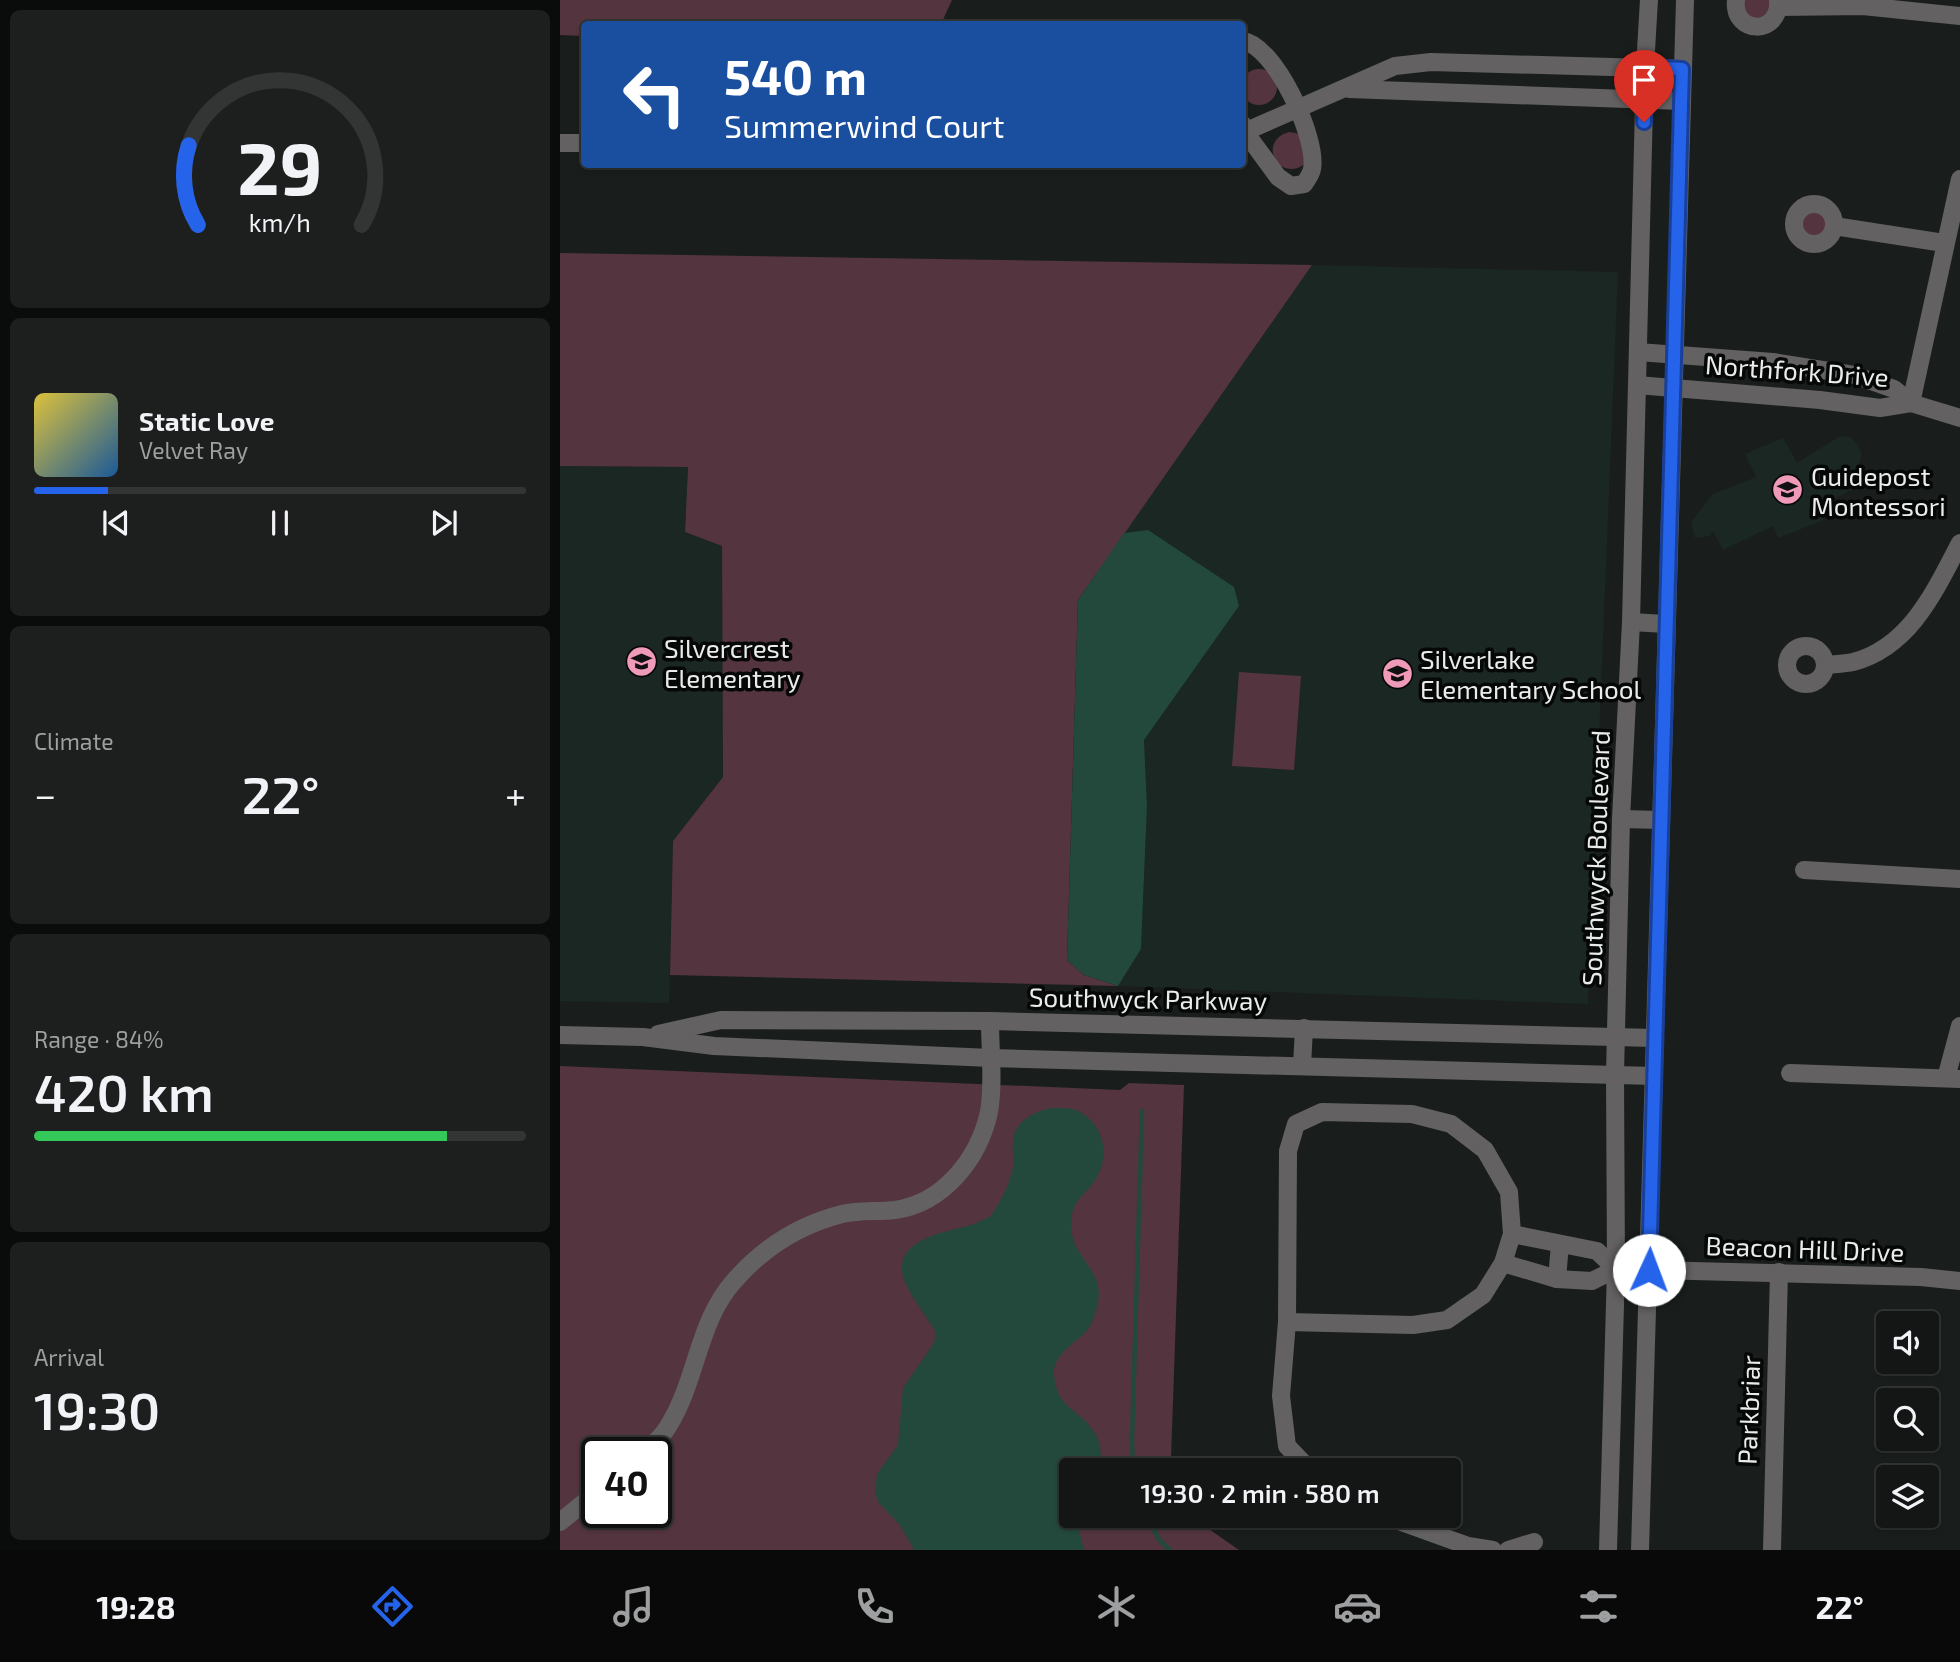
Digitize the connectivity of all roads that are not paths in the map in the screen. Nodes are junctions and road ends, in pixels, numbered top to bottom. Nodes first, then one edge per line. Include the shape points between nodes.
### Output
1 (1649, 0) edge
2 (1685, 0) edge
3 (1737, 0) edge
4 (1778, 4) edge
5 (1960, 16) edge
6 (1246, 42) edge
7 (1521, 64) junction
8 (1645, 67) junction
9 (1682, 69) junction
10 (1342, 88) junction
11 (1521, 95) junction
12 (1644, 99) junction
13 (1682, 101) junction
14 (1300, 108) junction
15 (1246, 128) edge
16 (1246, 133) edge
17 (560, 143) edge
18 (581, 143) edge
19 (1960, 178) edge
20 (1834, 226) dead end
21 (1944, 243) junction
22 (1638, 352) junction
23 (1675, 354) junction
24 (1637, 385) junction
25 (1674, 387) junction
26 (1911, 402) junction
27 (1960, 418) edge
28 (1960, 543) edge
29 (1631, 622) junction
30 (1666, 624) junction
31 (1825, 665) dead end
32 (1621, 819) junction
33 (1661, 820) junction
34 (1804, 870) dead end
35 (1960, 879) edge
36 (990, 1021) junction
37 (1960, 1026) edge
38 (1304, 1028) junction
39 (560, 1035) edge
40 (643, 1037) junction
41 (1616, 1037) junction
42 (1654, 1038) junction
43 (990, 1058) junction
44 (1303, 1066) junction
45 (1790, 1073) dead end
46 (1615, 1074) junction
47 (1654, 1076) junction
48 (1953, 1079) edge
49 (1512, 1234) junction
50 (1560, 1244) junction
51 (1503, 1263) junction
52 (1616, 1269) junction
53 (1649, 1270) junction
54 (1779, 1272) junction
55 (1557, 1279) junction
56 (1960, 1281) edge
57 (1287, 1322) junction
58 (661, 1437) edge
59 (1298, 1458) edge
60 (581, 1505) edge
61 (560, 1522) edge
62 (1418, 1528) edge
63 (1534, 1542) dead end
64 (1493, 1550) edge
65 (1508, 1550) edge
66 (1608, 1550) edge
67 (1640, 1550) edge
68 (1772, 1550) edge

1 - 8 street, Southwyck Boulevard
2 - 9 street
3 - 4 street via 1738,16 1755,27 1773,20
4 - 5 street via 1863,6
6 - 14 street via 1265,55
7 - 8 street
7 - 10 street via 1395,66
7 - 11 street
8 - 9 street
8 - 12 street, Southwyck Boulevard
9 - 13 street
10 - 11 street
10 - 14 street
11 - 12 street
12 - 13 street
12 - 22 street, Southwyck Boulevard
13 - 23 street
14 - 15 street
14 - 16 street via 1312,170 1304,184 1291,186 1278,177
17 - 18 street
19 - 21 street
20 - 21 street
21 - 26 street
22 - 23 street, Northfork Drive
22 - 24 street, Southwyck Boulevard
23 - 25 street
23 - 26 street, Northfork Drive via 1854,375 1894,389
24 - 25 street, Northfork Drive
24 - 29 street, Southwyck Boulevard
25 - 26 street, Northfork Drive via 1881,408
25 - 30 street
26 - 27 street, Northfork Drive
28 - 31 street via 1918,617 1899,636 1853,662
29 - 30 street
29 - 32 street, Southwyck Boulevard
30 - 33 street
32 - 33 street
32 - 41 street, Southwyck Boulevard
33 - 42 street
34 - 35 street
36 - 38 street, Southwyck Parkway
36 - 40 street, Southwyck Parkway via 721,1020
36 - 43 street
37 - 48 street
38 - 41 street, Southwyck Parkway
38 - 44 street
39 - 40 street, Southwyck Parkway
40 - 43 street, Southwyck Parkway via 714,1046
41 - 42 street, Southwyck Parkway
41 - 46 street, Southwyck Boulevard
42 - 47 street
43 - 44 street, Southwyck Parkway
43 - 58 street via 984,1132 958,1174 920,1203 897,1210 845,1213 769,1246 719,1303 676,1413
44 - 46 street, Southwyck Parkway
45 - 48 street
46 - 47 street, Southwyck Parkway
46 - 52 street, Southwyck Boulevard
47 - 53 street
49 - 50 street
49 - 51 street
49 - 57 street via 1509,1192 1485,1150 1451,1124 1412,1114 1322,1112 1296,1124 1288,1151
50 - 52 street via 1597,1251
50 - 55 street
51 - 55 street
51 - 57 street via 1483,1295 1447,1320 1413,1325
52 - 53 street, Beacon Hill Drive
52 - 55 street via 1592,1281
52 - 66 street, Southwyck Boulevard
53 - 54 street, Beacon Hill Drive
53 - 67 street
54 - 56 street, Beacon Hill Drive
54 - 68 street, Parkbriar
57 - 59 street via 1281,1396 1287,1446
60 - 61 street
62 - 64 street
63 - 65 street

